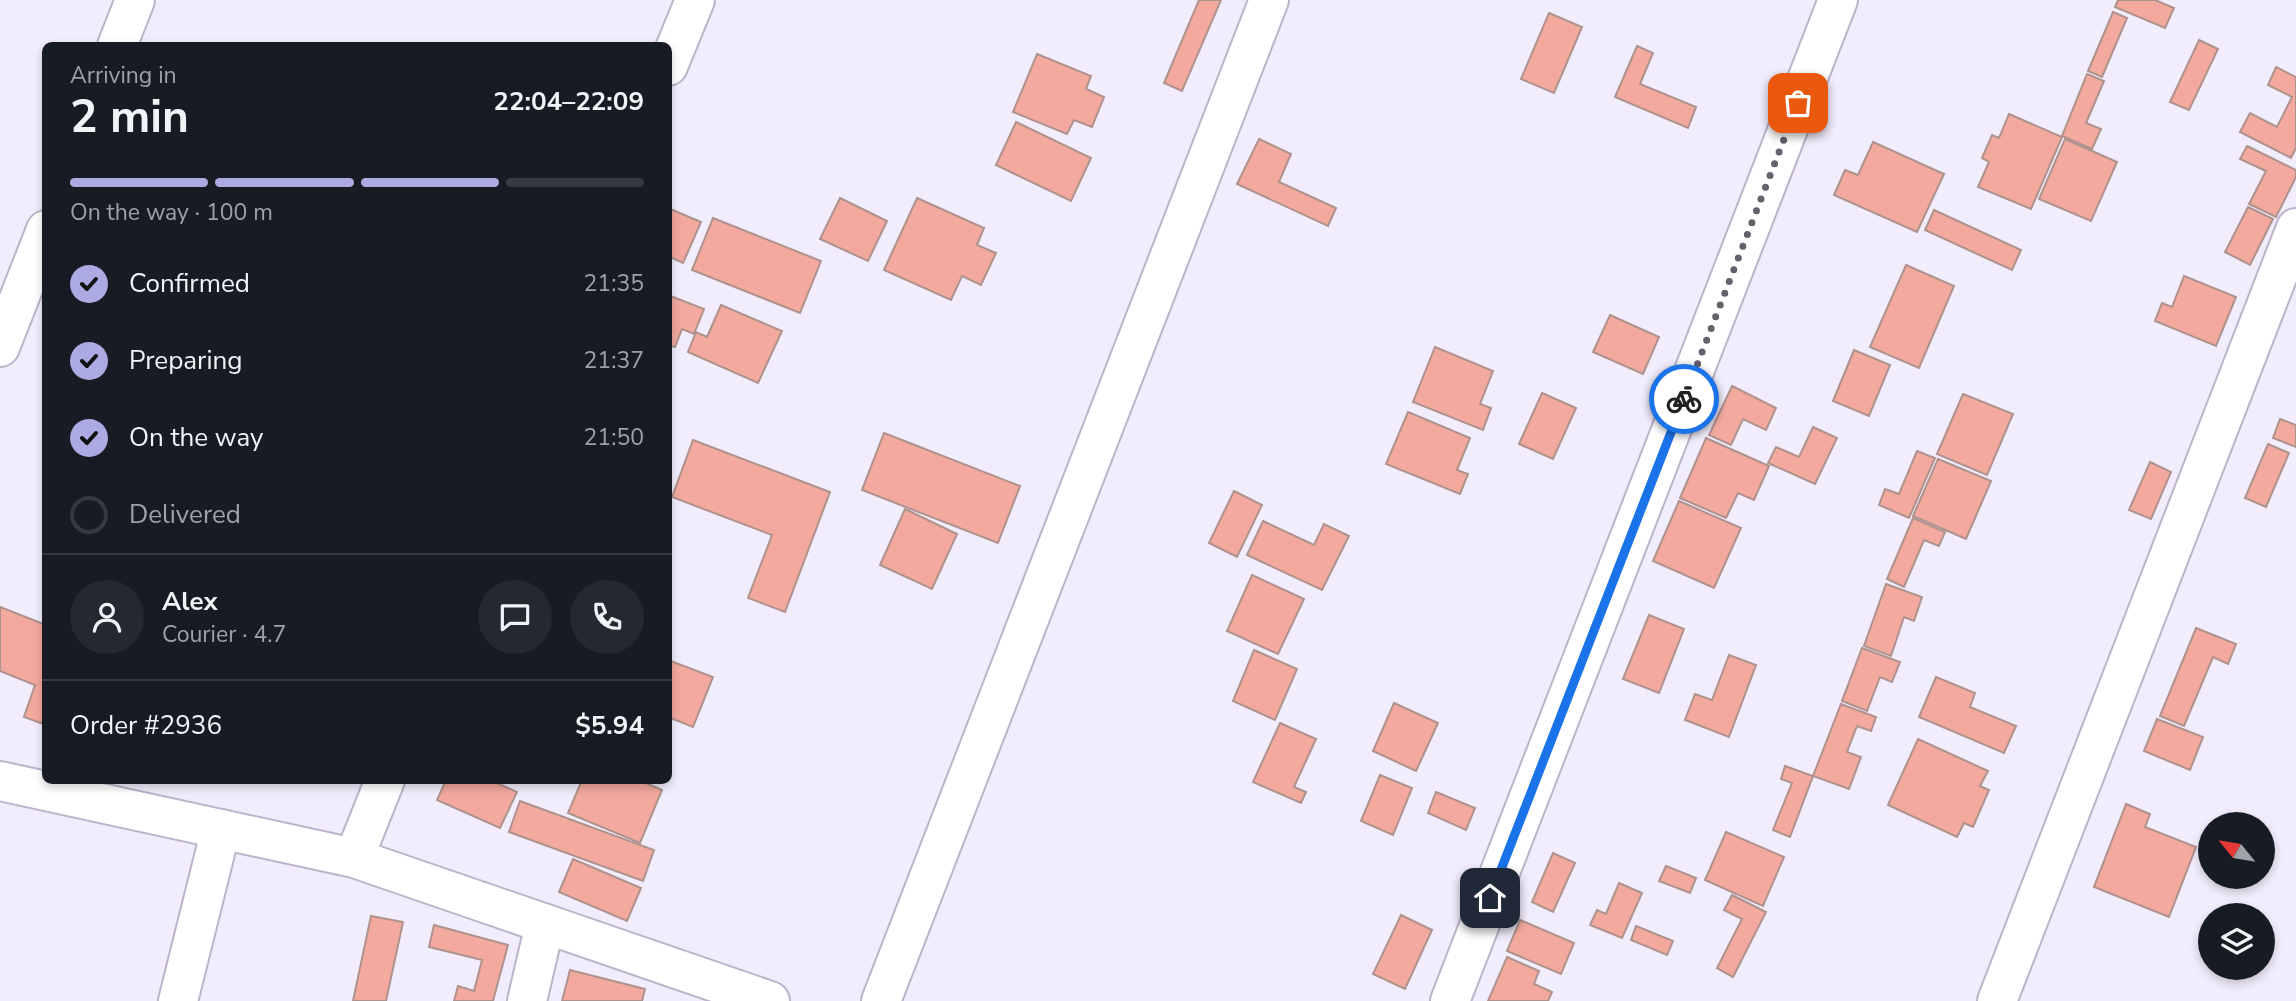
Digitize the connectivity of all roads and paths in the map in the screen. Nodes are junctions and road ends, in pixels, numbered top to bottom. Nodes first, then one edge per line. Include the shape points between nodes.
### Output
1 (135, 0) edge
2 (695, 0) edge
3 (1269, 0) edge
4 (1838, 0) edge
5 (119, 42) edge
6 (672, 56) edge
7 (2296, 228) edge
8 (42, 240) edge
9 (0, 347) edge
10 (0, 781) edge
11 (383, 784) edge
12 (221, 829) junction
13 (354, 858) junction
14 (545, 924) junction
15 (178, 1001) edge
16 (527, 1001) edge
17 (770, 1001) edge
18 (881, 1001) edge
19 (1450, 1001) edge
20 (1997, 1001) edge

1 - 5 street
2 - 6 street
3 - 18 street
4 - 19 street
7 - 20 street
8 - 9 street
10 - 12 street
11 - 13 street
12 - 13 street
12 - 15 street
13 - 14 street
14 - 16 street
14 - 17 street

